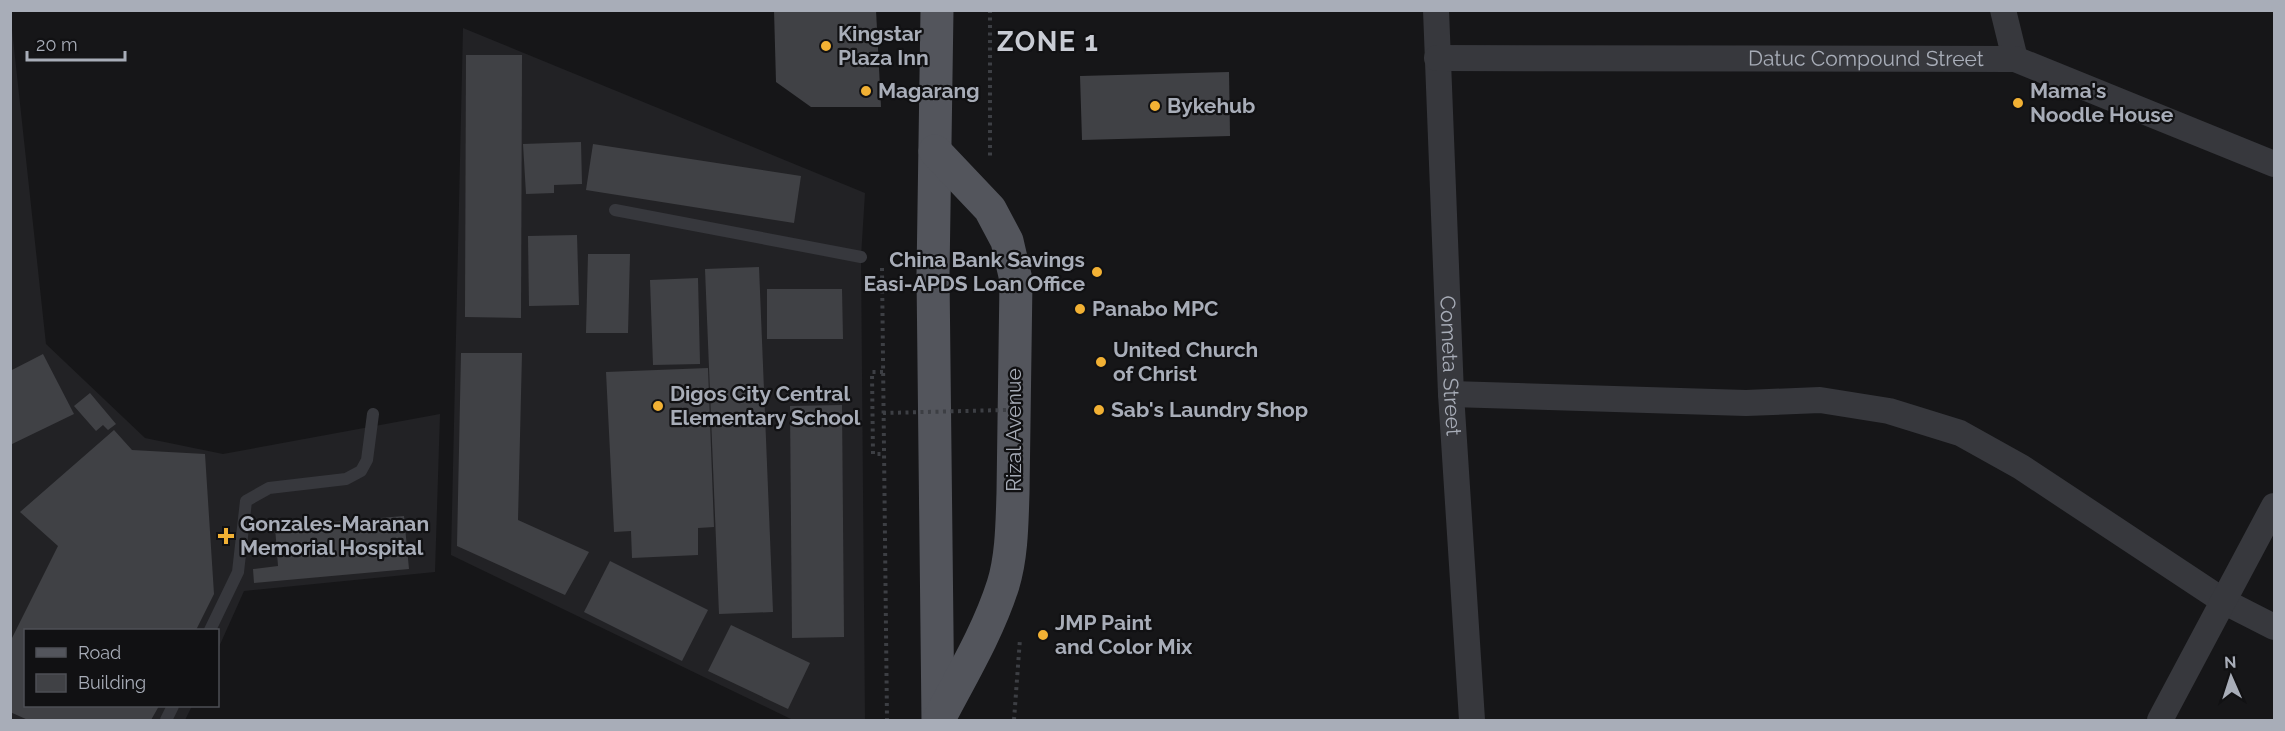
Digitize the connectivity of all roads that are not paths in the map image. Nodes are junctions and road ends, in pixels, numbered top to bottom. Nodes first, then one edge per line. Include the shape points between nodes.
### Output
1 (937, 10) edge
2 (1436, 10) edge
3 (2003, 10) edge
4 (1437, 58) junction
5 (2016, 59) junction
6 (935, 151) junction
7 (2274, 164) edge
8 (615, 210) dead end
9 (861, 257) dead end
10 (1452, 394) junction
11 (373, 414) dead end
12 (2274, 506) edge
13 (2225, 602) junction
14 (2274, 627) edge
15 (210, 629) edge
16 (938, 720) edge
17 (1473, 720) edge
18 (2160, 720) edge

1 - 6 main road, Rizal Avenue
2 - 4 street, Cometa Street
3 - 5 street
4 - 5 street, Datuc Compound Street
4 - 10 street, Cometa Street
5 - 7 street, Datuc Compound Street
6 - 16 main road, Rizal Avenue
6 - 16 main road, Rizal Avenue via 990,209 1007,241 1016,280 1012,528 1004,583 986,630
8 - 9 lane
10 - 13 street via 1746,403 1820,400 1889,411 1960,433 2021,467
10 - 17 street, Cometa Street
11 - 15 lane via 367,460 361,471 346,479 269,488 246,501 238,572
12 - 13 street
13 - 14 street
13 - 18 street

